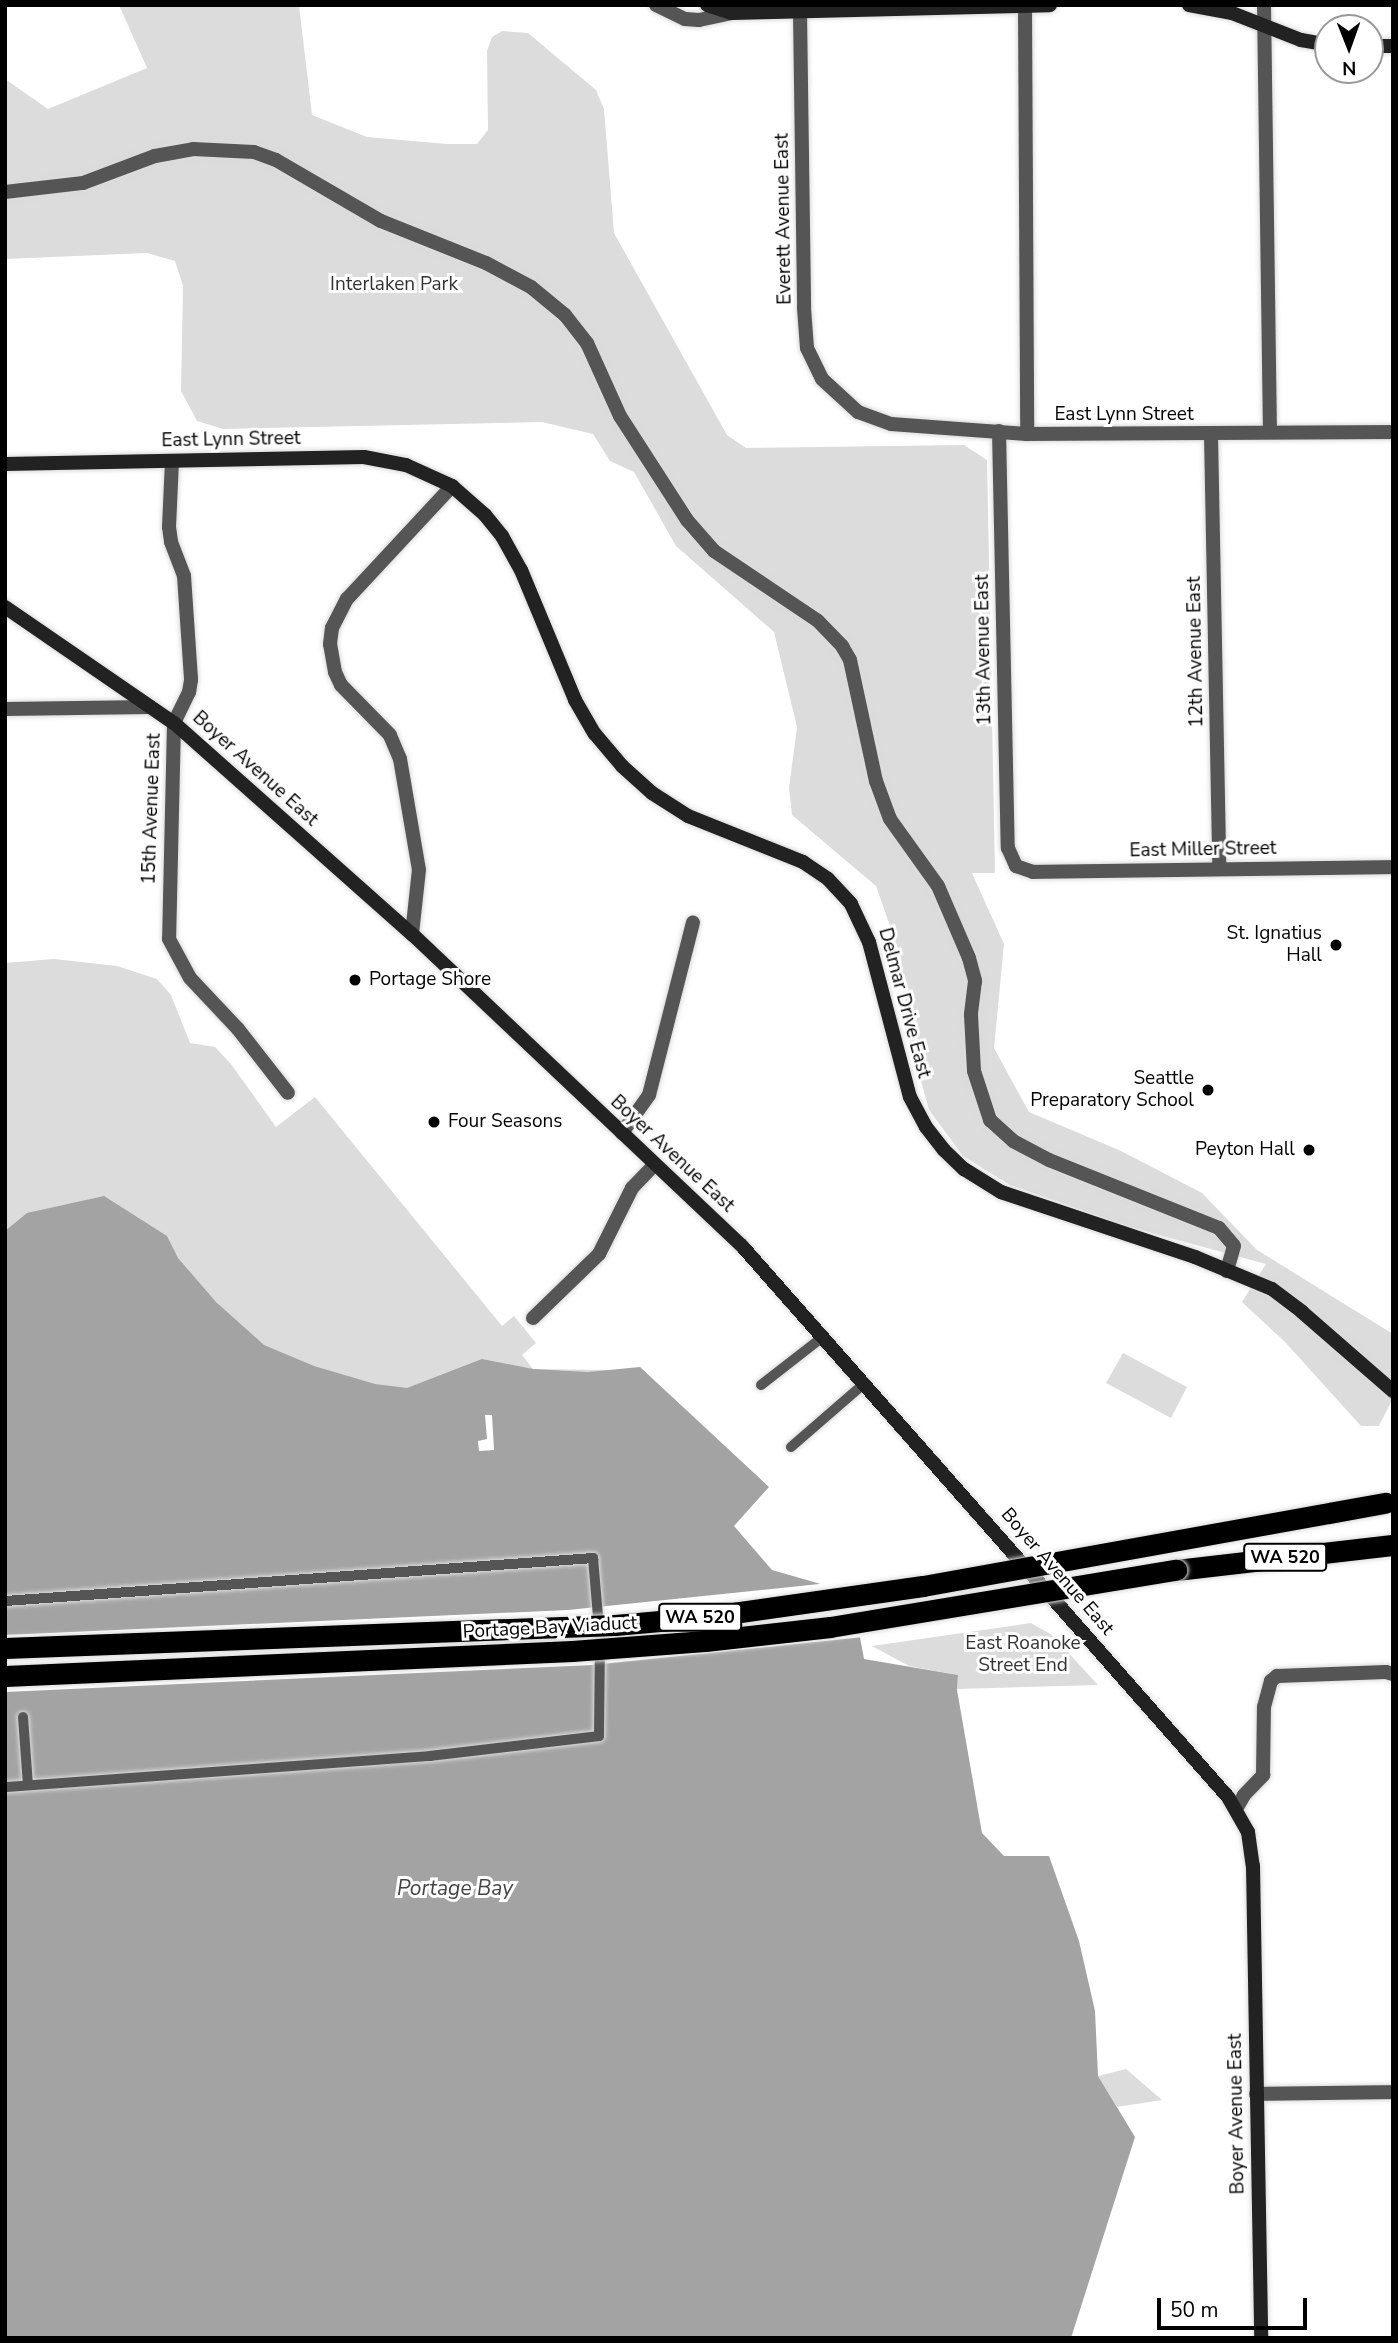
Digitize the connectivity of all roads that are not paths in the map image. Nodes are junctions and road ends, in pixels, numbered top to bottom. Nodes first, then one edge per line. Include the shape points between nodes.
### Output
1 (656, 5) edge
2 (707, 5) edge
3 (1049, 5) edge
4 (1189, 5) edge
5 (1264, 5) edge
6 (1025, 6) edge
7 (800, 8) edge
8 (732, 13) junction
9 (1264, 27) junction
10 (1314, 42) edge
11 (5, 192) edge
12 (858, 412) joint
13 (999, 431) junction
14 (1270, 432) junction
15 (1393, 432) edge
16 (1027, 434) junction
17 (1211, 434) junction
18 (172, 461) junction
19 (5, 464) edge
20 (452, 486) junction
21 (5, 607) edge
22 (150, 707) junction
23 (5, 709) edge
24 (174, 723) junction
25 (1016, 866) joint
26 (1393, 867) edge
27 (1219, 869) junction
28 (693, 923) dead end
29 (412, 934) junction
30 (288, 1093) dead end
31 (622, 1133) junction
32 (655, 1164) junction
33 (1227, 1270) junction
34 (533, 1318) dead end
35 (824, 1336) junction
36 (865, 1383) junction
37 (761, 1385) dead end
38 (1393, 1391) edge
39 (791, 1447) dead end
40 (1390, 1503) edge
41 (1393, 1545) edge
42 (5, 1601) edge
43 (5, 1648) edge
44 (1393, 1674) edge
45 (5, 1676) edge
46 (23, 1717) dead end
47 (28, 1785) junction
48 (5, 1787) edge
49 (1236, 1809) junction
50 (1393, 2092) edge
51 (1256, 2094) junction
52 (1261, 2338) edge

1 - 8 street via 685,19
2 - 8 street
3 - 6 street
4 - 9 street via 1232,13
5 - 9 street
6 - 7 street
6 - 16 street
7 - 8 street
7 - 12 street, Everett Avenue East via 807,348 822,379
9 - 10 street
9 - 14 street
11 - 33 street via 83,183 155,156 193,149 254,152 381,221 486,263 520,281 565,316 587,343 620,416 687,520 715,551 818,621 842,646 890,819 938,886 969,958 975,981 971,1015 974,1071 990,1120 1013,1141 1049,1160 1219,1228 1234,1246
12 - 13 street, East Lynn Street via 891,424
13 - 16 street, East Lynn Street
13 - 25 street, 13th Avenue East via 1008,848
14 - 15 street, East Lynn Street
14 - 17 street, East Lynn Street
16 - 17 street, East Lynn Street
17 - 27 street, 12th Avenue East
18 - 19 street, East Lynn Street
18 - 20 street, East Lynn Street via 364,457 406,465
18 - 24 street, 15th Avenue East via 169,527 184,576 191,680
20 - 29 street via 347,599 332,628 330,644 341,685 390,735 400,759 419,870
20 - 33 street, Delmar Drive East via 485,514 502,536 521,570 575,700 622,766 688,816 803,862 828,879 851,904 869,942 910,1097 944,1150 985,1184 1017,1199
21 - 22 street, Boyer Avenue East
22 - 23 street
22 - 24 street, Boyer Avenue East
24 - 29 street, Boyer Avenue East
24 - 30 street, 15th Avenue East via 169,939 190,978
25 - 27 street, East Miller Street via 1033,872
26 - 27 street, East Miller Street
28 - 31 street via 649,1095
29 - 31 street, Boyer Avenue East
31 - 32 street, Boyer Avenue East
32 - 34 street via 632,1188 599,1254
32 - 35 street, Boyer Avenue East via 742,1246
33 - 38 street, Delmar Drive East via 1272,1289
35 - 36 street, Boyer Avenue East
35 - 37 lane
36 - 39 lane
36 - 49 street, Boyer Avenue East
40 - 43 highway, WA 520, bridge via 923,1586 705,1617 602,1626
41 - 45 highway, Portage Bay Viaduct / WA 520, bridge via 1176,1570 830,1627 705,1641
42 - 47 lane, bridge via 593,1558 600,1639 599,1736 430,1756
44 - 49 street via 1277,1675 1264,1707 1263,1775
46 - 47 lane
47 - 48 lane
49 - 51 street, Boyer Avenue East via 1248,1832 1253,1866
50 - 51 street
51 - 52 street, Boyer Avenue East

